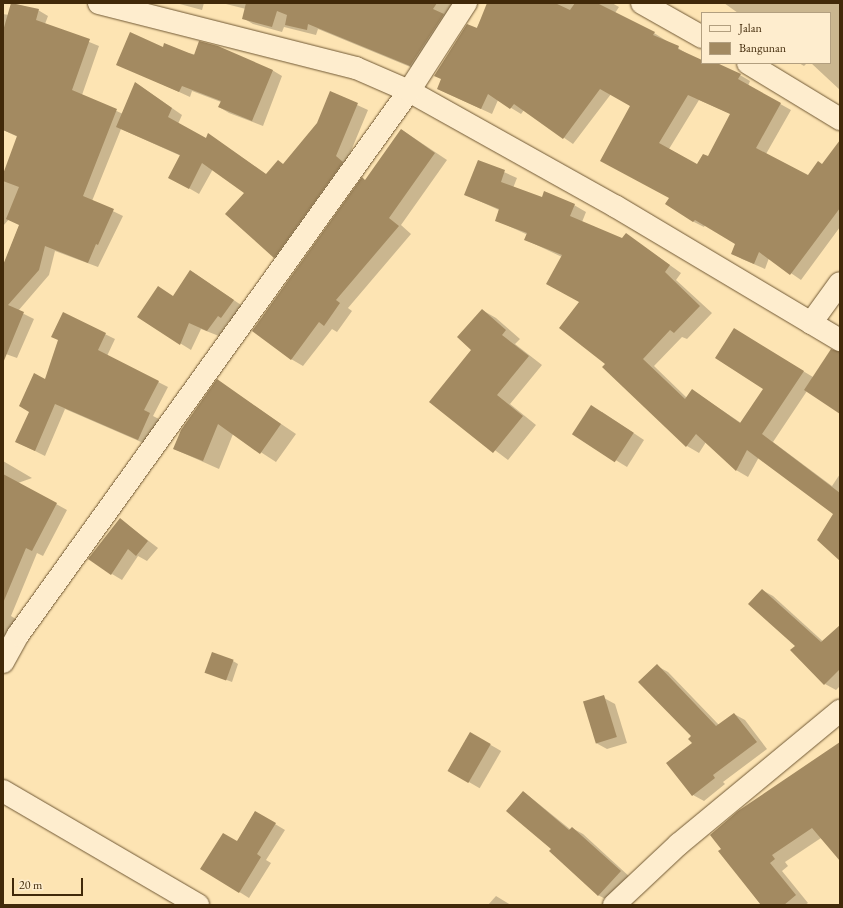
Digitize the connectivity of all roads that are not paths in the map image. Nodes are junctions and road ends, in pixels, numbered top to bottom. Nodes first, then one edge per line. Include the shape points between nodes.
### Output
1 (99, 3) edge
2 (466, 3) edge
3 (642, 3) edge
4 (701, 36) edge
5 (750, 64) edge
6 (409, 91) junction
7 (840, 119) edge
8 (840, 283) edge
9 (811, 323) junction
10 (840, 340) edge
11 (3, 662) edge
12 (840, 711) edge
13 (3, 791) edge
14 (198, 905) edge
15 (614, 905) edge

1 - 6 street via 356,68
2 - 6 street
3 - 4 street
5 - 7 street
6 - 9 street via 615,206
6 - 11 street via 18,635
8 - 9 street
9 - 10 street
12 - 15 street via 679,844
13 - 14 street

